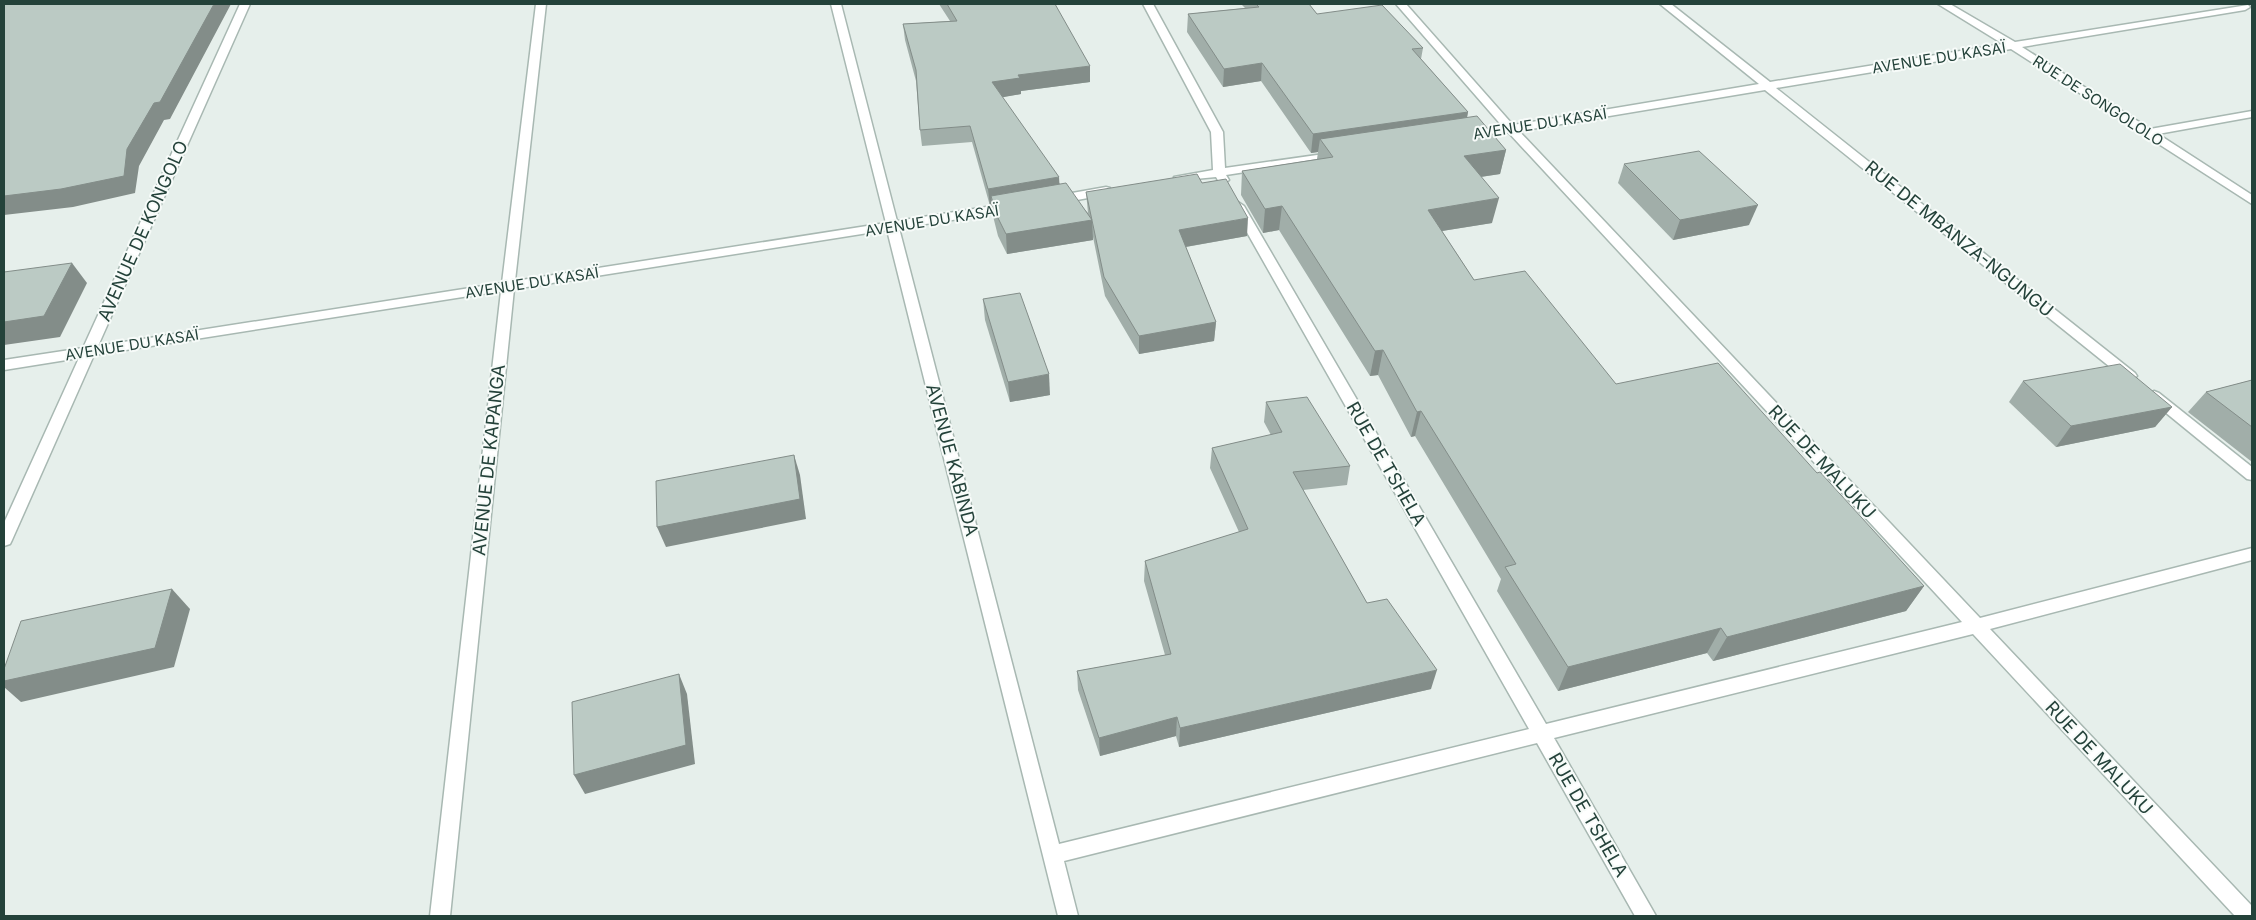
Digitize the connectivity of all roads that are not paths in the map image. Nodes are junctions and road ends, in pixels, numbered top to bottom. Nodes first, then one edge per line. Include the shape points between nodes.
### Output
1 (245, 4) edge
2 (541, 4) edge
3 (836, 4) edge
4 (1148, 4) edge
5 (1401, 4) edge
6 (1665, 4) edge
7 (1943, 4) edge
8 (2245, 7) dead end
9 (2014, 46) junction
10 (1768, 86) junction
11 (2252, 114) edge
12 (1512, 129) junction
13 (2148, 133) junction
14 (1463, 136) edge
15 (1346, 153) edge
16 (1219, 172) junction
17 (1171, 180) edge
18 (1113, 190) edge
19 (2252, 200) edge
20 (1046, 202) edge
21 (1026, 205) edge
22 (891, 228) junction
23 (508, 286) junction
24 (89, 351) junction
25 (4, 365) edge
26 (2252, 474) edge
27 (4, 540) edge
28 (2252, 554) edge
29 (1976, 626) junction
30 (1541, 735) junction
31 (1054, 854) junction
32 (440, 916) edge
33 (1068, 916) edge
34 (1646, 916) edge
35 (2248, 916) edge

1 - 24 street, AVENUE DE KONGOLO
2 - 23 street, AVENUE DE KAPANGA
3 - 22 street, AVENUE KABINDA
4 - 16 street, RUE DE TSHELA via 1217,132
5 - 12 street, RUE DE MALUKU
6 - 10 street, RUE DE MBANZA-NGUNGU
7 - 9 street, RUE DE SONGOLOLO
8 - 9 street, AVENUE DU KASAÏ
9 - 10 street, AVENUE DU KASAÏ
9 - 13 street, RUE DE SONGOLOLO
10 - 12 street, AVENUE DU KASAÏ
10 - 26 street, RUE DE MBANZA-NGUNGU
11 - 13 street
12 - 14 street, AVENUE DU KASAÏ
12 - 29 street, RUE DE MALUKU
13 - 19 street, RUE DE SONGOLOLO
15 - 16 street
16 - 17 street
16 - 30 street, RUE DE TSHELA
18 - 20 street
21 - 22 street, AVENUE DU KASAÏ
22 - 23 street, AVENUE DU KASAÏ
22 - 31 street, AVENUE KABINDA
23 - 24 street, AVENUE DU KASAÏ
23 - 32 street, AVENUE DE KAPANGA
24 - 25 street, AVENUE DU KASAÏ
24 - 27 street, AVENUE DE KONGOLO
28 - 29 street
29 - 30 street
29 - 35 street, RUE DE MALUKU
30 - 31 street
30 - 34 street, RUE DE TSHELA
31 - 33 street, AVENUE KABINDA

